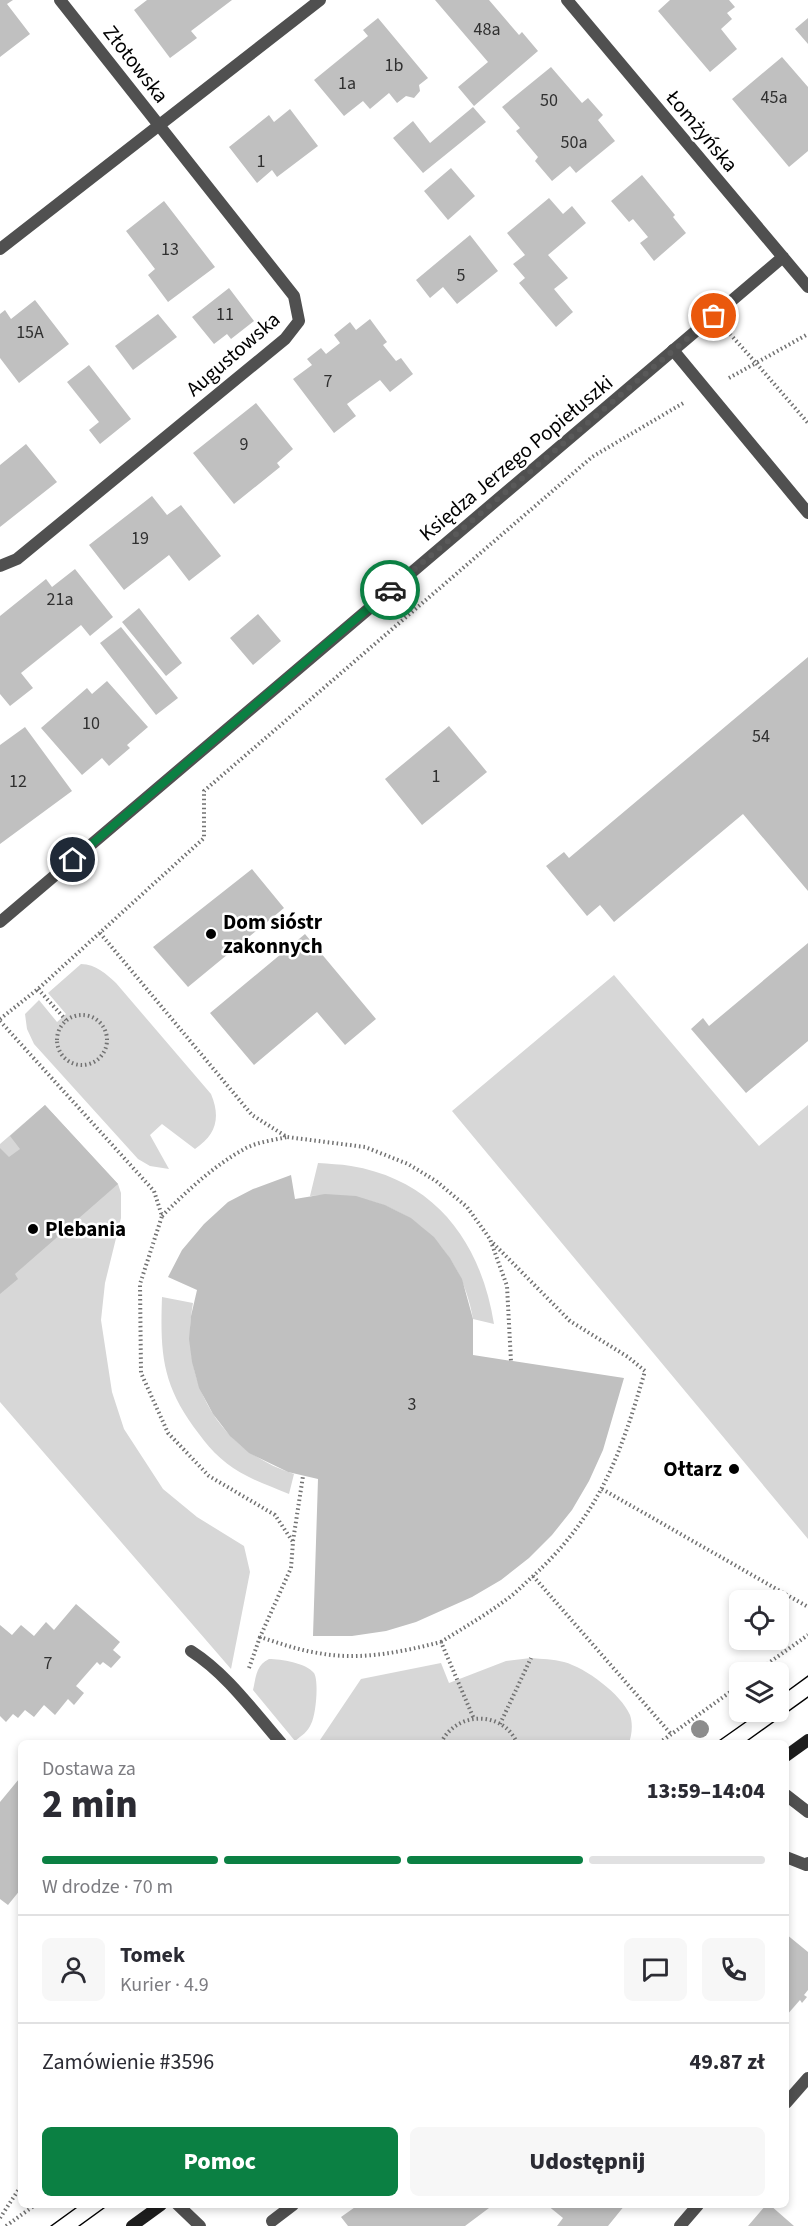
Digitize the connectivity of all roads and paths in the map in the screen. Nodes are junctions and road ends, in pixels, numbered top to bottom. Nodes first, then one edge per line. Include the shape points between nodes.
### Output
1 (60, 0) edge
2 (320, 0) edge
3 (567, 0) edge
4 (159, 125) junction
5 (0, 249) edge
6 (783, 257) junction
7 (808, 287) edge
8 (714, 316) junction
9 (808, 334) edge
10 (673, 350) junction
11 (756, 363) junction
12 (706, 390) junction
13 (808, 423) edge
14 (808, 513) edge
15 (0, 566) edge
16 (0, 922) edge
17 (100, 933) junction
18 (38, 989) junction
19 (0, 1020) edge
20 (66, 1020) junction
21 (287, 1137) junction
22 (162, 1216) junction
23 (490, 1239) junction
24 (511, 1362) dead end
25 (303, 1476) dead end
26 (602, 1489) junction
27 (293, 1542) junction
28 (533, 1576) junction
29 (808, 1607) edge
30 (808, 1635) edge
31 (441, 1642) junction
32 (191, 1651) dead end
33 (531, 1658) dead end
34 (770, 1662) edge
35 (729, 1692) edge
36 (474, 1719) junction
37 (500, 1724) junction
38 (671, 1734) junction
39 (278, 1740) edge
40 (442, 1740) edge
41 (515, 1740) edge
42 (663, 1740) edge
43 (808, 1740) edge
44 (789, 1754) edge
45 (789, 1797) edge
46 (808, 1812) edge
47 (789, 1858) edge
48 (808, 1863) edge
49 (808, 2078) edge
50 (789, 2100) edge
51 (18, 2191) edge
52 (30, 2208) edge
53 (157, 2208) edge
54 (181, 2208) edge
55 (289, 2208) edge
56 (695, 2208) edge
57 (0, 2218) edge
58 (272, 2221) dead end
59 (6, 2226) edge
60 (132, 2226) edge
61 (200, 2226) edge
62 (680, 2226) edge

1 - 4 street, Złotowska
2 - 4 street
3 - 6 street, Łomżyńska
4 - 5 street
4 - 15 street, Augustowska via 294,296 299,321 276,347 17,559
6 - 7 street, Łomżyńska
6 - 8 street, Księdza Jerzego Popiełuszki
8 - 10 street, Księdza Jerzego Popiełuszki
8 - 11 path
9 - 11 path
10 - 12 street
10 - 16 street, Księdza Jerzego Popiełuszki
11 - 12 path
11 - 13 path
12 - 14 street
12 - 17 path via 592,457 204,792 204,838
17 - 18 path
17 - 21 path via 252,1115
18 - 19 path
18 - 20 path
19 - 22 path via 154,1191
20 - 20 path via 77,1015 99,1021 106,1031 107,1044 102,1055 81,1065 60,1053 59,1029
21 - 22 path via 248,1147 224,1162 197,1181
21 - 23 path via 365,1147 408,1164 467,1207
22 - 27 path via 140,1284 141,1373 168,1433 209,1476 275,1515
23 - 24 path via 507,1286
23 - 26 path via 570,1321 645,1371 629,1428
25 - 27 path
26 - 28 path via 590,1512
26 - 29 path
27 - 31 path via 291,1568 260,1637 343,1656 399,1652
28 - 31 path via 508,1599
28 - 38 path
30 - 34 path
31 - 36 path
32 - 39 street via 208,1661
33 - 37 path
35 - 38 path
36 - 37 path
36 - 40 path via 454,1726
37 - 41 path
38 - 42 path
43 - 44 street
45 - 46 street
47 - 48 street
49 - 50 street
51 - 57 path
52 - 59 path
53 - 60 street
54 - 61 street
55 - 58 street
56 - 62 street

